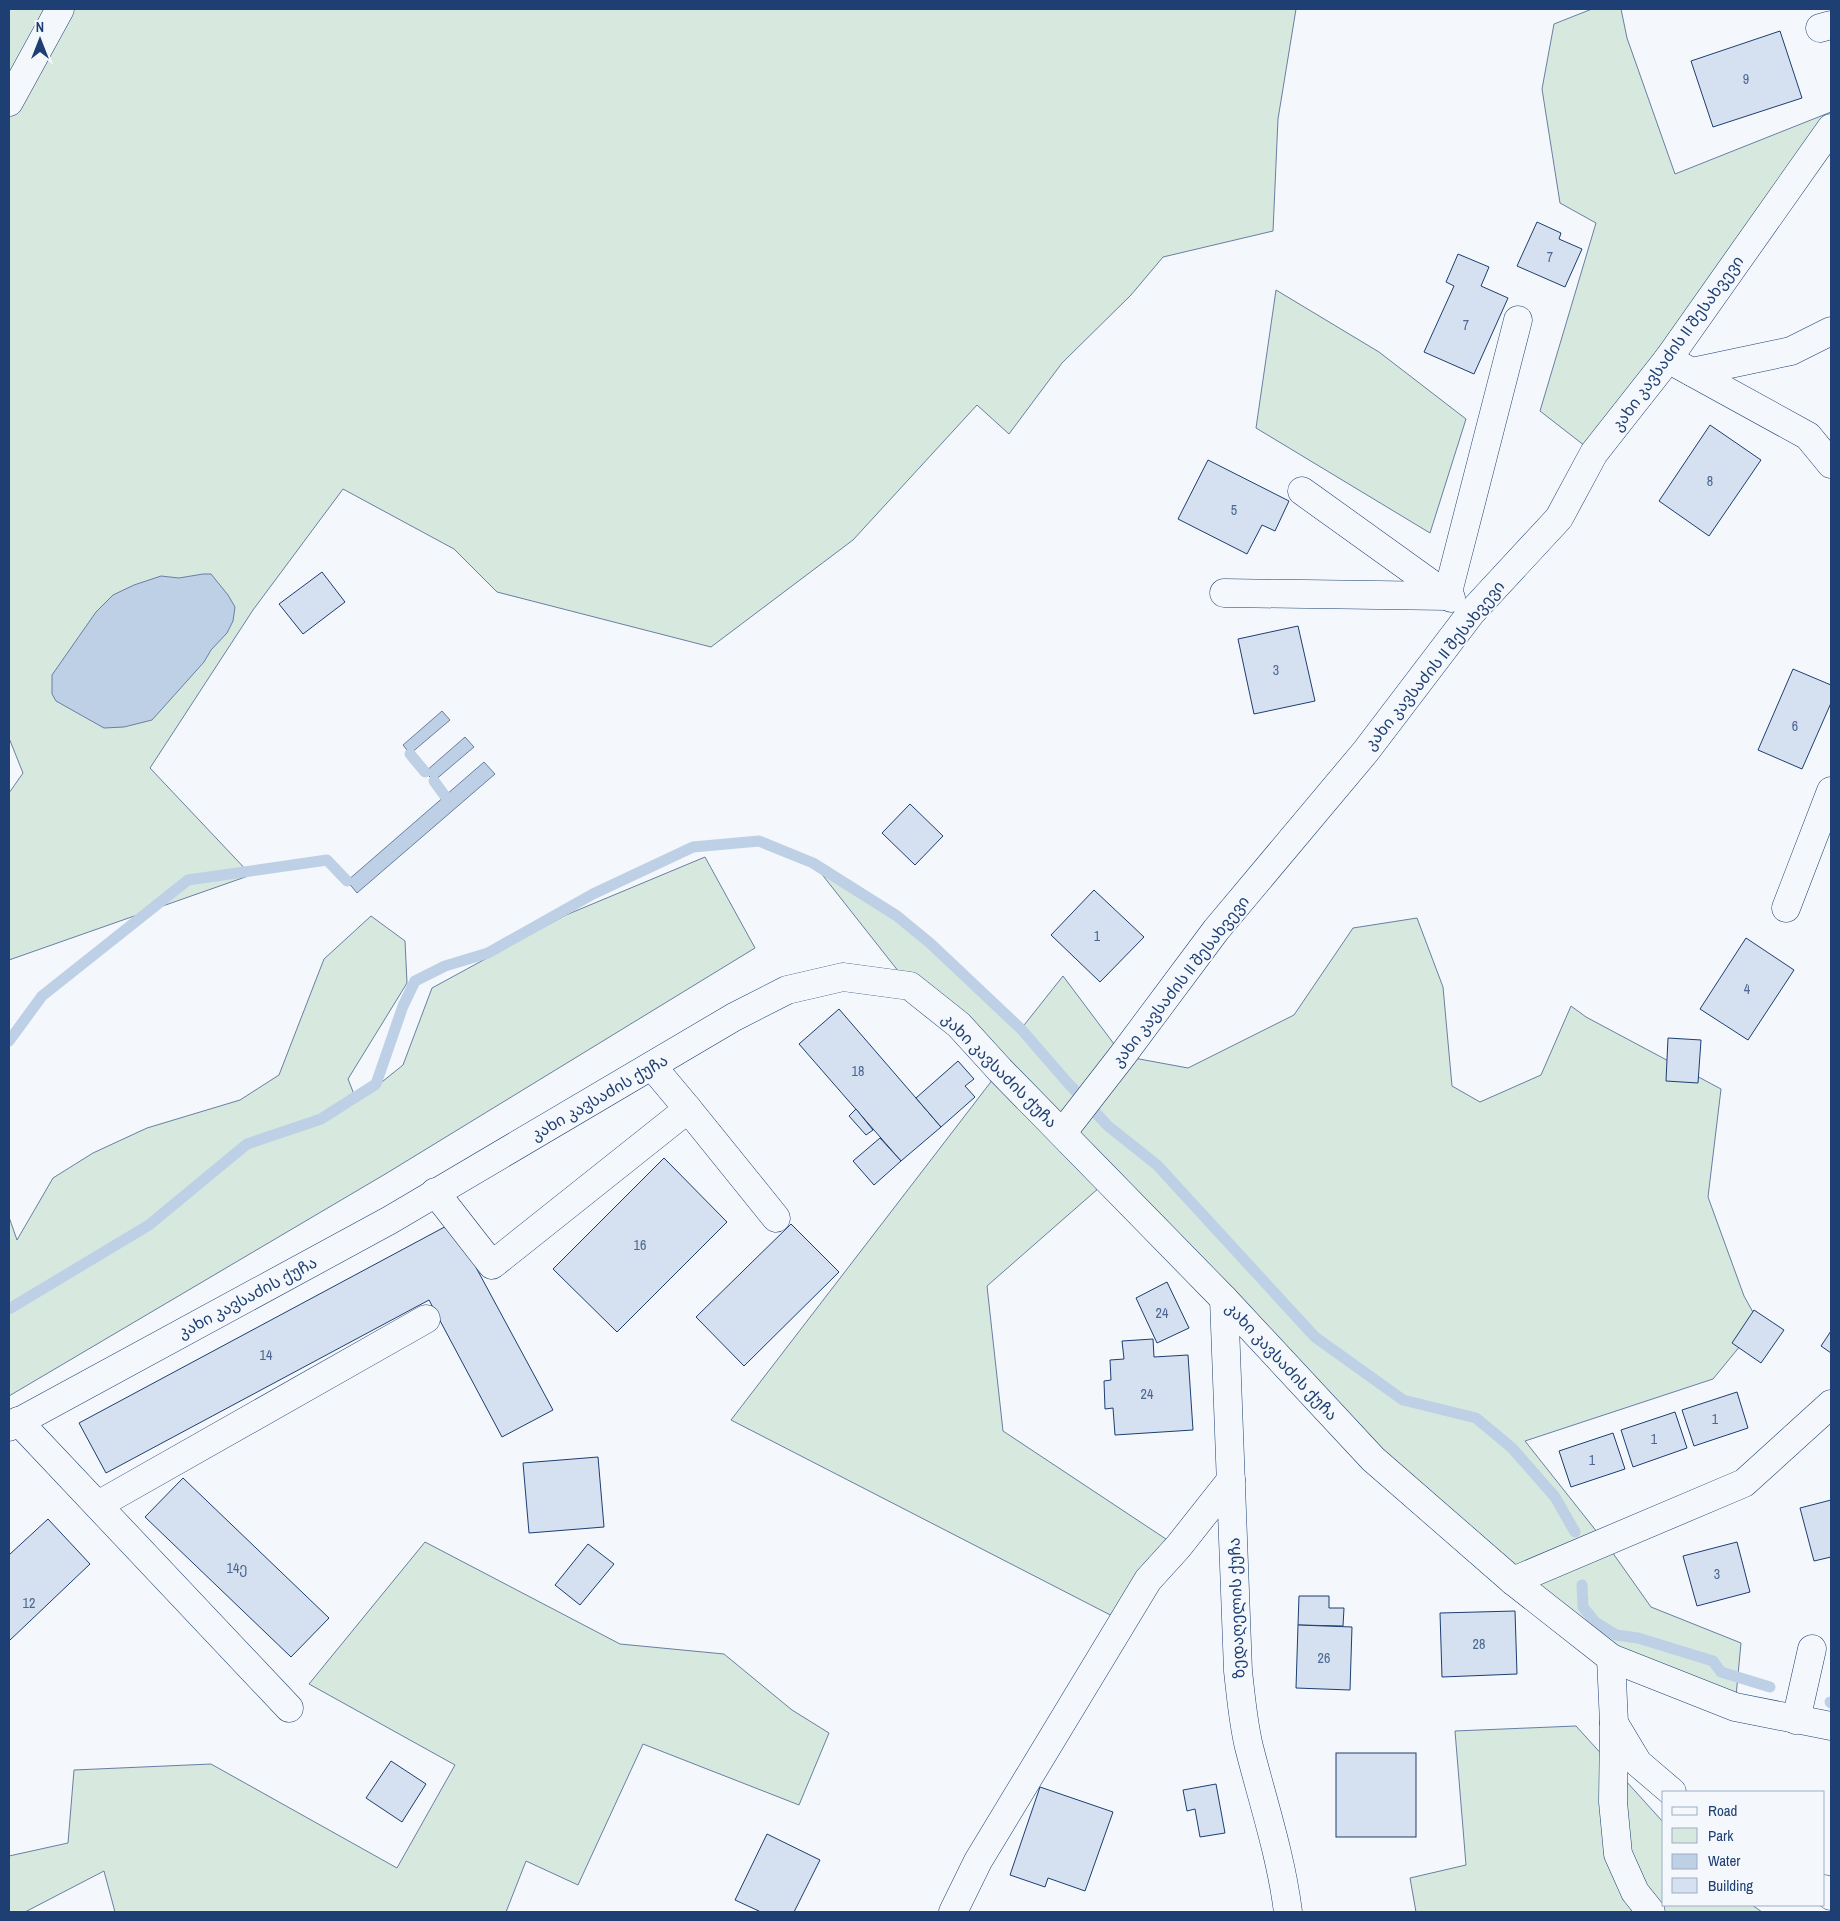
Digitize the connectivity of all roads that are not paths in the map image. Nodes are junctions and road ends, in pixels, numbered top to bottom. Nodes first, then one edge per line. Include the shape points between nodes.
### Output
1 (60, 9) edge
2 (9, 102) edge
3 (1831, 128) edge
4 (1518, 320) dead end
5 (1831, 331) edge
6 (1668, 359) junction
7 (1692, 372) junction
8 (1831, 464) edge
9 (1302, 491) dead end
10 (1224, 593) dead end
11 (1447, 596) junction
12 (1471, 613) junction
13 (1831, 791) edge
14 (1786, 908) dead end
15 (652, 1066) junction
16 (688, 1109) junction
17 (1068, 1125) junction
18 (435, 1192) junction
19 (776, 1218) dead end
20 (1224, 1299) junction
21 (426, 1320) dead end
22 (1831, 1404) edge
23 (13, 1424) edge
24 (1231, 1480) junction
25 (98, 1504) junction
26 (1513, 1581) junction
27 (1812, 1649) dead end
28 (1610, 1658) junction
29 (289, 1708) dead end
30 (1796, 1720) junction
31 (1614, 1723) junction
32 (1831, 1726) edge
33 (1671, 1791) edge
34 (954, 1912) edge
35 (1288, 1912) edge
36 (1651, 1912) edge

1 - 2 street
3 - 6 street, კახი კავსაძის II შესახვევი
4 - 11 street
5 - 7 street via 1791,351
6 - 7 street
6 - 12 street, კახი კავსაძის II შესახვევი via 1594,454 1559,518
7 - 8 street via 1808,436
9 - 11 street
10 - 11 street
11 - 12 street
12 - 17 street, კახი კავსაძის II შესახვევი via 1366,751 1216,930
13 - 14 street
15 - 16 street
15 - 17 street, კახი კავსაძის ქუჩა via 787,990 843,978 910,986 959,1024 1000,1070
15 - 18 street, კახი კავსაძის ქუჩა
16 - 18 street via 492,1265
16 - 19 street
17 - 20 street, კახი კავსაძის ქუჩა
18 - 23 street, კახი კავსაძის ქუჩა via 390,1220
20 - 24 street, ზედაღელის ქუჩა
20 - 26 street, კახი კავსაძის ქუჩა via 1373,1459
21 - 25 street
22 - 26 street via 1744,1482
23 - 25 street
24 - 34 street via 1148,1580 978,1861
24 - 35 street, ზედაღელის ქუჩა via 1242,1712
25 - 29 street
26 - 28 street, კახი კავსაძის ქუჩა
27 - 30 street
28 - 30 street, კახი კავსაძის ქუჩა via 1735,1707
28 - 31 street
30 - 32 street, კახი კავსაძის ქუჩა
31 - 33 street via 1638,1764
31 - 36 street via 1613,1802 1618,1854 1635,1892

